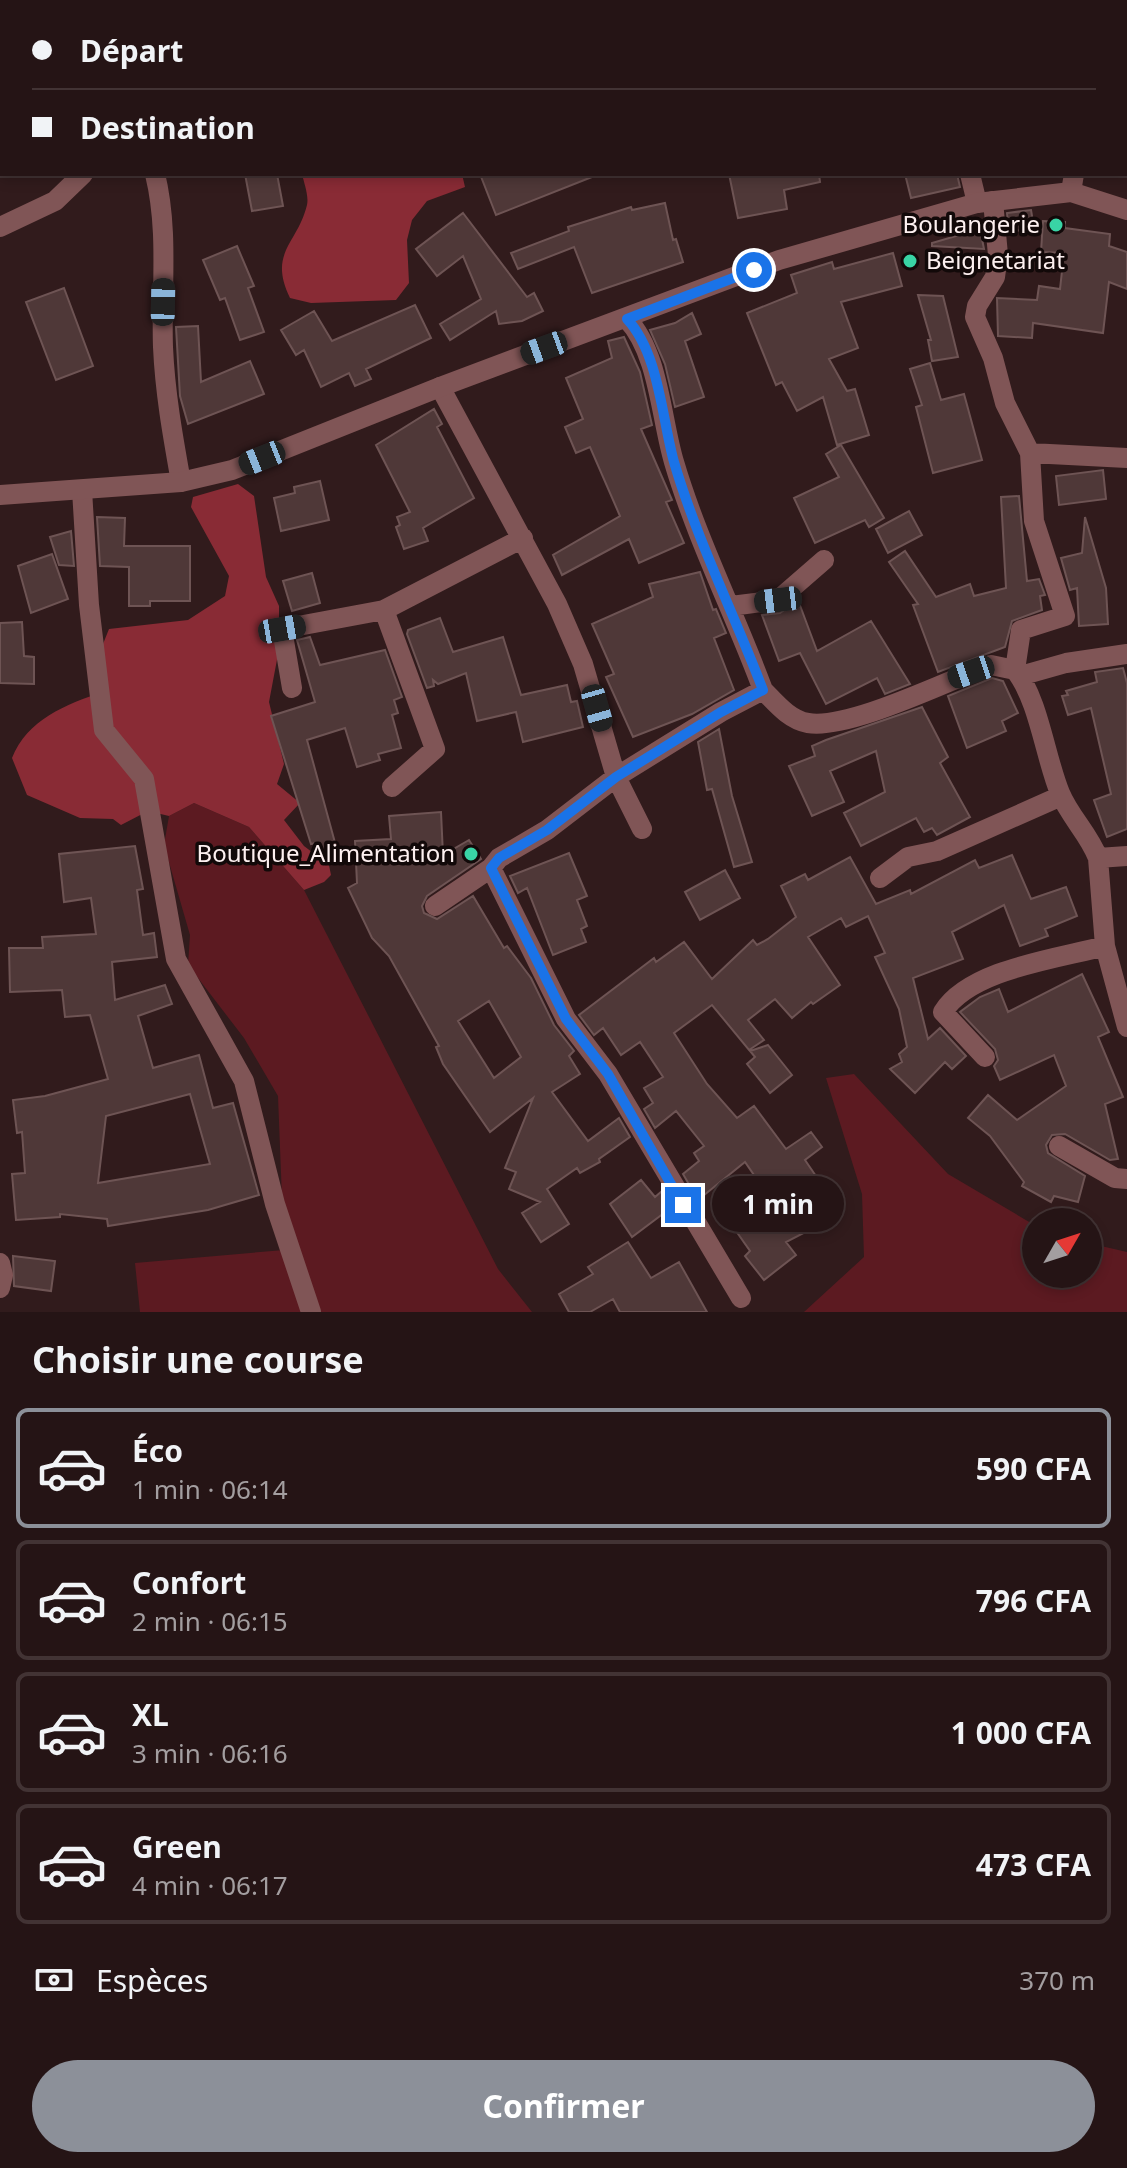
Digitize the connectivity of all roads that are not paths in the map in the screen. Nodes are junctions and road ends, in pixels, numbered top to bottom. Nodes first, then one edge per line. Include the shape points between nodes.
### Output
1 (81, 176) edge
2 (155, 176) edge
3 (971, 176) edge
4 (1072, 183) edge
5 (985, 202) junction
6 (1127, 210) edge
7 (0, 227) edge
8 (627, 319) junction
9 (440, 387) junction
10 (1030, 453) junction
11 (1127, 458) edge
12 (181, 482) junction
13 (82, 490) junction
14 (0, 495) edge
15 (523, 538) junction
16 (824, 560) dead end
17 (731, 606) junction
18 (384, 610) junction
19 (1127, 654) edge
20 (1017, 673) junction
21 (292, 688) dead end
22 (763, 690) junction
23 (616, 777) junction
24 (392, 787) dead end
25 (1061, 796) junction
26 (642, 829) dead end
27 (1127, 856) edge
28 (1098, 858) junction
29 (491, 868) junction
30 (880, 878) dead end
31 (435, 906) dead end
32 (1105, 946) junction
33 (1127, 1027) edge
34 (985, 1057) dead end
35 (1059, 1146) dead end
36 (1127, 1179) edge
37 (0, 1263) edge
38 (0, 1288) edge
39 (741, 1298) dead end
40 (311, 1312) edge

1 - 7 street via 55,201
2 - 12 street via 165,241 163,349
3 - 5 street
4 - 5 street
4 - 6 street
5 - 8 street via 779,260
5 - 10 street via 998,255 995,277 975,317 1005,403
8 - 9 street
8 - 17 street via 638,330 674,461
9 - 12 street via 232,470
9 - 15 street
10 - 11 street
10 - 20 street via 1034,521 1065,616 1021,630
12 - 13 street
13 - 14 street
13 - 40 street via 104,730 144,779 176,959 244,1081 275,1204
15 - 18 street
15 - 23 street via 583,664
16 - 17 street via 778,600
17 - 22 street
18 - 21 street via 282,629
18 - 24 street via 435,749
19 - 20 street
20 - 22 street via 991,665 847,718 807,723 785,712
20 - 25 street
22 - 23 street
23 - 26 street
23 - 29 street
25 - 28 street
25 - 30 street via 937,851 908,857
27 - 28 street
28 - 32 street
29 - 31 street
29 - 39 street via 566,1019 608,1074
32 - 33 street
32 - 34 street via 1009,971 969,986 950,1000 943,1012
35 - 36 street via 1115,1178
37 - 38 street

